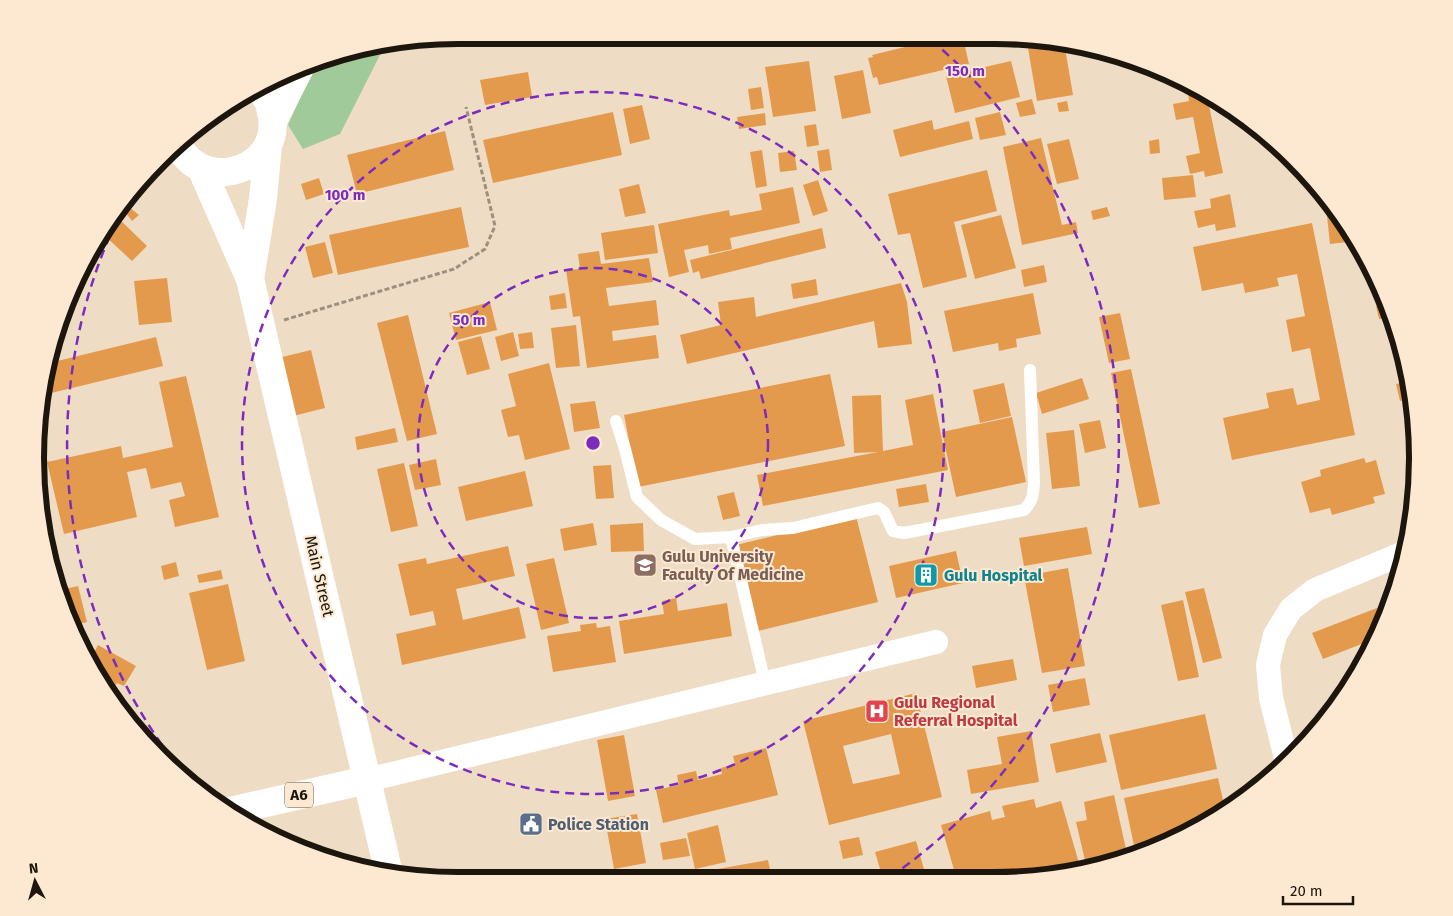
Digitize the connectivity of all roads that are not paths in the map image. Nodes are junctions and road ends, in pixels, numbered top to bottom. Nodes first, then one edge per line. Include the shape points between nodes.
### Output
1 (296, 76) edge
2 (262, 93) edge
3 (271, 133) junction
4 (185, 155) edge
5 (250, 279) junction
6 (1030, 370) dead end
7 (616, 421) dead end
8 (730, 537) junction
9 (1397, 556) edge
10 (936, 642) dead end
11 (766, 683) junction
12 (1285, 754) edge
13 (367, 780) junction
14 (239, 809) edge
15 (387, 866) edge

1 - 3 street
2 - 3 street via 268,101
3 - 4 street via 259,158 231,172 216,173
3 - 5 street
4 - 5 street
5 - 13 street, Main Street
6 - 8 lane via 1034,483 1030,504 1024,510 904,533 892,531 884,512 878,508 794,528
7 - 8 lane via 637,497 661,520 695,539
8 - 11 lane
9 - 12 street via 1315,590 1291,609 1275,635 1268,665 1271,698
10 - 11 street
11 - 13 street
13 - 14 street, A6
13 - 15 street, Main Street

